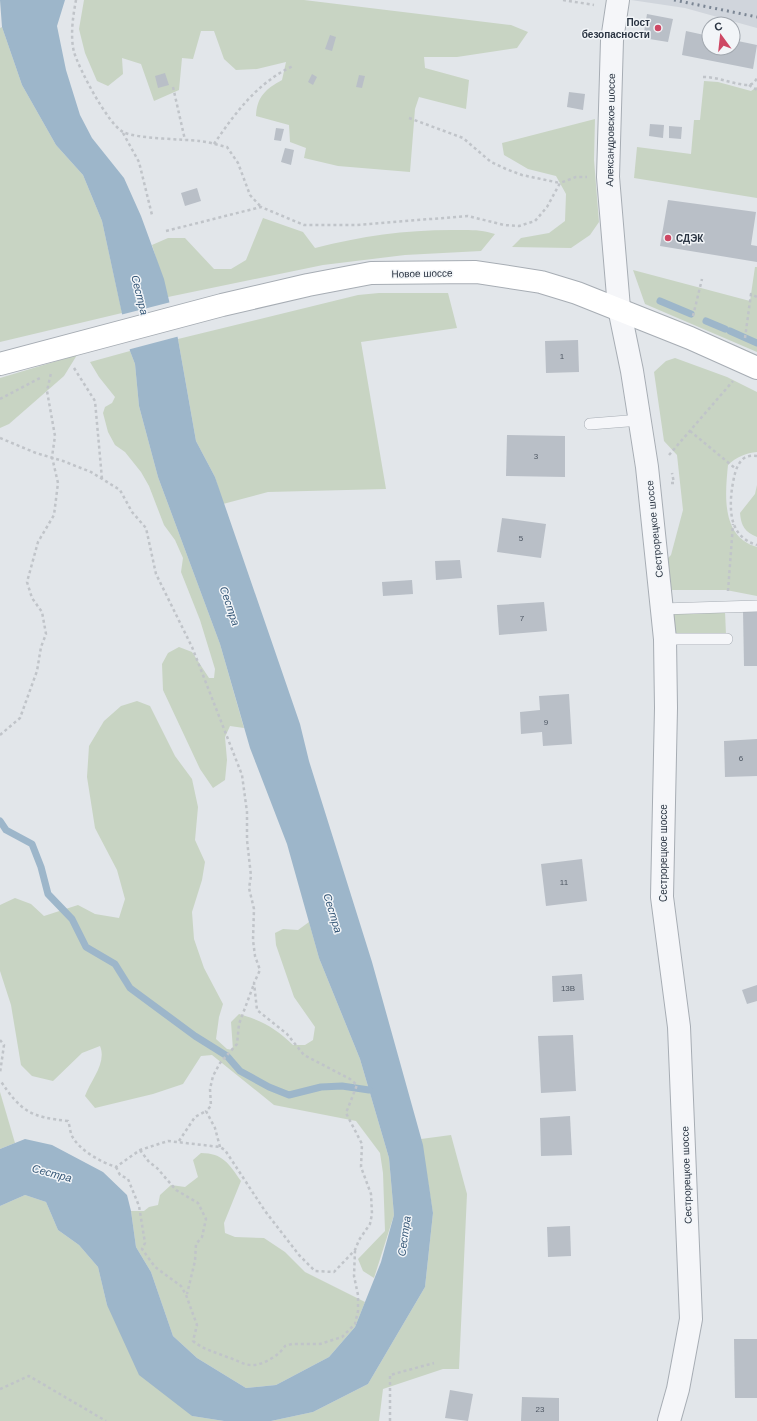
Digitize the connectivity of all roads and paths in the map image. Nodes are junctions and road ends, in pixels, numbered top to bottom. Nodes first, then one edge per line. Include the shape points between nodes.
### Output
1 (76, 0) edge
2 (563, 0) edge
3 (617, 5) edge
4 (293, 66) dead end
5 (704, 77) dead end
6 (757, 78) edge
7 (748, 85) junction
8 (173, 87) dead end
9 (757, 90) edge
10 (409, 118) dead end
11 (123, 132) junction
12 (185, 140) junction
13 (214, 144) junction
14 (608, 177) junction
15 (560, 183) junction
16 (261, 207) junction
17 (152, 215) dead end
18 (166, 231) dead end
19 (702, 279) dead end
20 (757, 297) edge
21 (618, 308) junction
22 (693, 320) dead end
23 (744, 342) dead end
24 (74, 352) junction
25 (0, 364) edge
26 (56, 368) dead end
27 (757, 368) edge
28 (51, 372) junction
29 (735, 378) dead end
30 (0, 399) edge
31 (640, 420) junction
32 (590, 424) dead end
33 (690, 431) junction
34 (0, 438) edge
35 (669, 455) dead end
36 (757, 456) edge
37 (52, 457) junction
38 (736, 469) junction
39 (102, 479) junction
40 (733, 524) junction
41 (757, 545) edge
42 (757, 606) edge
43 (727, 607) junction
44 (662, 609) junction
45 (665, 639) junction
46 (727, 639) dead end
47 (0, 735) edge
48 (254, 982) junction
49 (0, 1040) edge
50 (0, 1073) edge
51 (0, 1080) edge
52 (206, 1111) junction
53 (178, 1142) junction
54 (220, 1147) junction
55 (140, 1150) junction
56 (116, 1167) junction
57 (355, 1250) junction
58 (186, 1295) junction
59 (434, 1363) dead end
60 (0, 1390) edge
61 (106, 1421) edge
62 (390, 1421) edge
63 (669, 1421) edge

1 - 11 path via 73,17 74,51 82,72 106,113
2 - 3 path
3 - 14 street, Александровское шоссе via 612,40
4 - 13 path via 259,86 253,96 234,114
5 - 7 path
6 - 7 path
7 - 9 path
8 - 12 path
10 - 15 path via 463,138 491,162 522,175
11 - 12 path
11 - 17 path via 139,162
12 - 13 path
13 - 16 path via 226,147 238,163 250,195
14 - 15 path via 576,177
14 - 21 street, Александровское шоссе
15 - 16 path via 547,207 535,221 519,226 468,216 356,225 304,225
16 - 18 path
19 - 22 path
20 - 23 path via 751,294
21 - 24 main road, Новое шоссе via 541,282 476,272 371,273 222,305
21 - 27 main road, Новое шоссе
21 - 31 street, Сестрорецкое шоссе
24 - 25 main road, Новое шоссе
24 - 39 path via 95,401
26 - 28 path
28 - 30 path
28 - 37 path via 47,391 55,436
29 - 33 path
31 - 32 lane
31 - 44 street, Сестрорецкое шоссе
33 - 35 path
33 - 38 path
34 - 37 path
36 - 38 path via 742,459
37 - 39 path via 92,472
37 - 47 path via 58,483 54,515 38,542 27,582 32,598 42,612 46,634 37,671 20,718
38 - 40 path via 730,506
39 - 48 path via 120,490 132,512 146,528 156,574 212,693 242,775 248,812 247,840 251,876 249,888 254,909 253,940 260,970
40 - 41 path via 744,539
40 - 43 path
42 - 43 lane
43 - 44 lane
44 - 45 street, Сестрорецкое шоссе
45 - 46 lane
45 - 63 street, Сестрорецкое шоссе via 662,897 678,1027 691,1319 678,1389
48 - 52 path via 239,1024 237,1044 220,1063 213,1076 210,1089 211,1106
48 - 57 path via 256,1010 287,1034 304,1055 357,1085 346,1113 362,1144 362,1166 371,1194 372,1214 370,1224 358,1240
49 - 50 path via 4,1045
51 - 56 path via 14,1101 43,1118 68,1121 72,1137 84,1150 98,1161
52 - 53 path via 195,1117
52 - 54 path via 215,1128
53 - 54 path
53 - 55 path via 168,1141
54 - 57 path via 229,1153 266,1211 299,1255 315,1271 334,1272
55 - 56 path
55 - 58 path via 176,1190 198,1203 206,1219 202,1237 196,1244 195,1261
56 - 58 path via 120,1175 128,1179 139,1206 145,1244 142,1249 155,1267 181,1286
57 - 58 path via 354,1276 358,1312 355,1324 345,1336 320,1344 285,1346 276,1357 252,1366 202,1348 193,1341 197,1325
59 - 62 path via 390,1375
60 - 61 path via 29,1376

